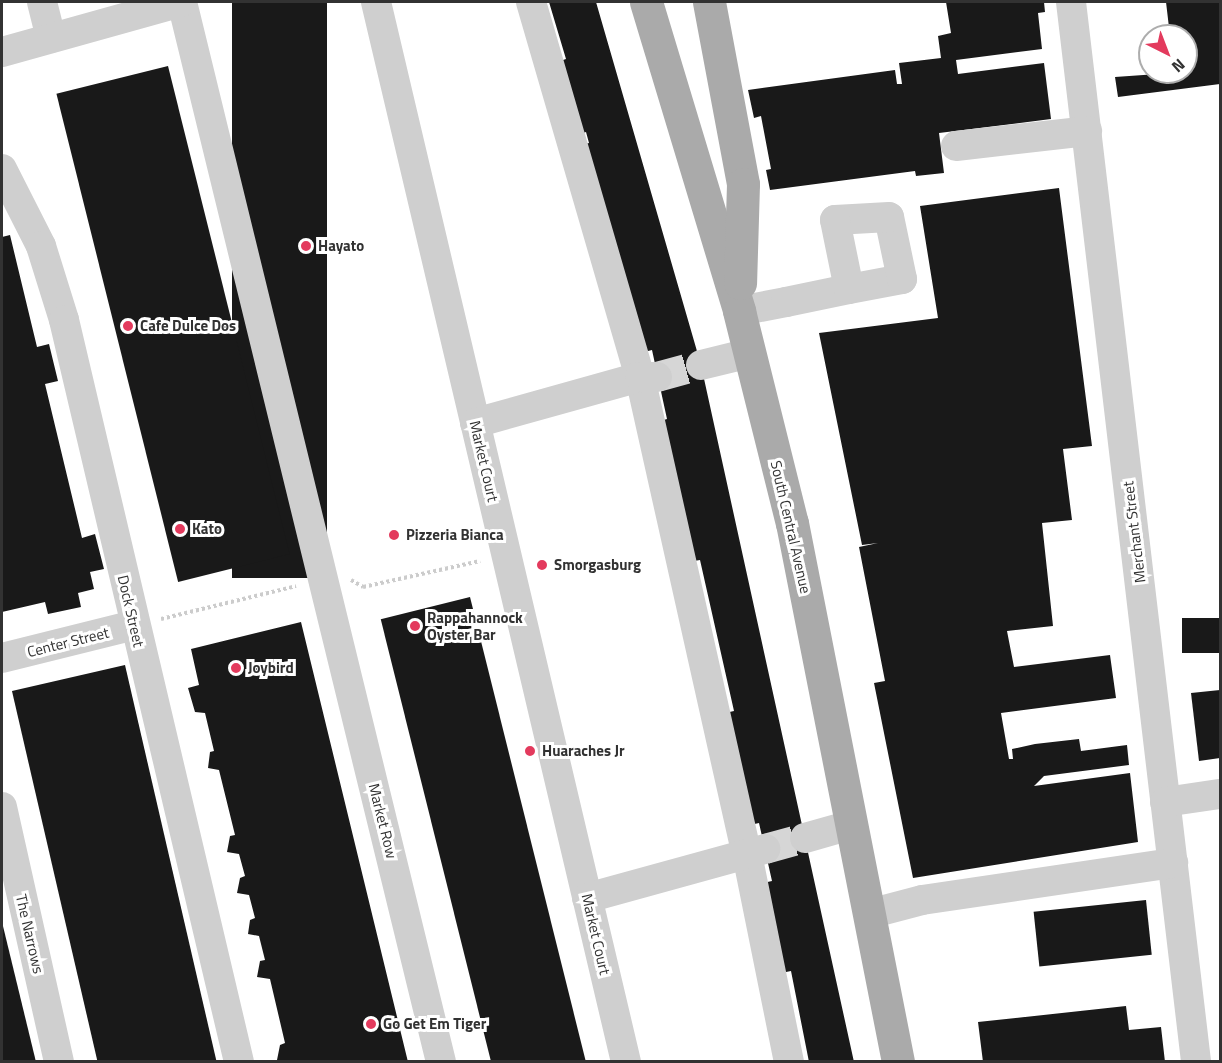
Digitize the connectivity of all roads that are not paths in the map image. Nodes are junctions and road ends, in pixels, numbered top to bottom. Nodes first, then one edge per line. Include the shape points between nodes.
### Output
1 (42, 2) edge
2 (181, 2) edge
3 (376, 2) edge
4 (531, 2) edge
5 (646, 2) edge
6 (710, 2) edge
7 (1071, 2) edge
8 (51, 38) junction
9 (2, 52) edge
10 (1087, 131) junction
11 (956, 146) dead end
12 (2, 169) edge
13 (849, 289) dead end
14 (739, 311) junction
15 (750, 353) junction
16 (701, 364) tunnel mouth
17 (649, 377) junction
18 (476, 423) junction
19 (134, 625) junction
20 (2, 658) edge
21 (1221, 794) edge
22 (1165, 802) junction
23 (2, 807) edge
24 (851, 825) junction
25 (805, 838) tunnel mouth
26 (756, 851) junction
27 (1173, 863) junction
28 (587, 898) junction
29 (869, 914) junction
30 (59, 1062) edge
31 (239, 1062) edge
32 (441, 1062) edge
33 (626, 1062) edge
34 (789, 1062) edge
35 (898, 1062) edge
36 (1196, 1062) edge

1 - 8 street
2 - 8 street
2 - 32 street, Market Row
3 - 18 street, Market Court
4 - 17 street
5 - 14 main road, South Central Avenue
6 - 14 main road via 744,184
7 - 10 street, Merchant Street
8 - 9 street
10 - 11 street
10 - 22 street, Merchant Street
12 - 19 street, Dock Street via 40,246 64,320
13 - 14 street
14 - 15 main road, South Central Avenue
15 - 16 street
15 - 24 main road, South Central Avenue via 792,523
17 - 18 street
17 - 26 street
18 - 28 street, Market Court
19 - 20 street, Center Street
19 - 31 street, Dock Street
21 - 22 street
22 - 27 street, Merchant Street
23 - 30 street, The Narrows
24 - 25 street
24 - 29 main road, South Central Avenue
26 - 28 street
26 - 34 street
27 - 29 street via 922,900
27 - 36 street, Merchant Street
28 - 33 street, Market Court
29 - 35 main road, South Central Avenue

